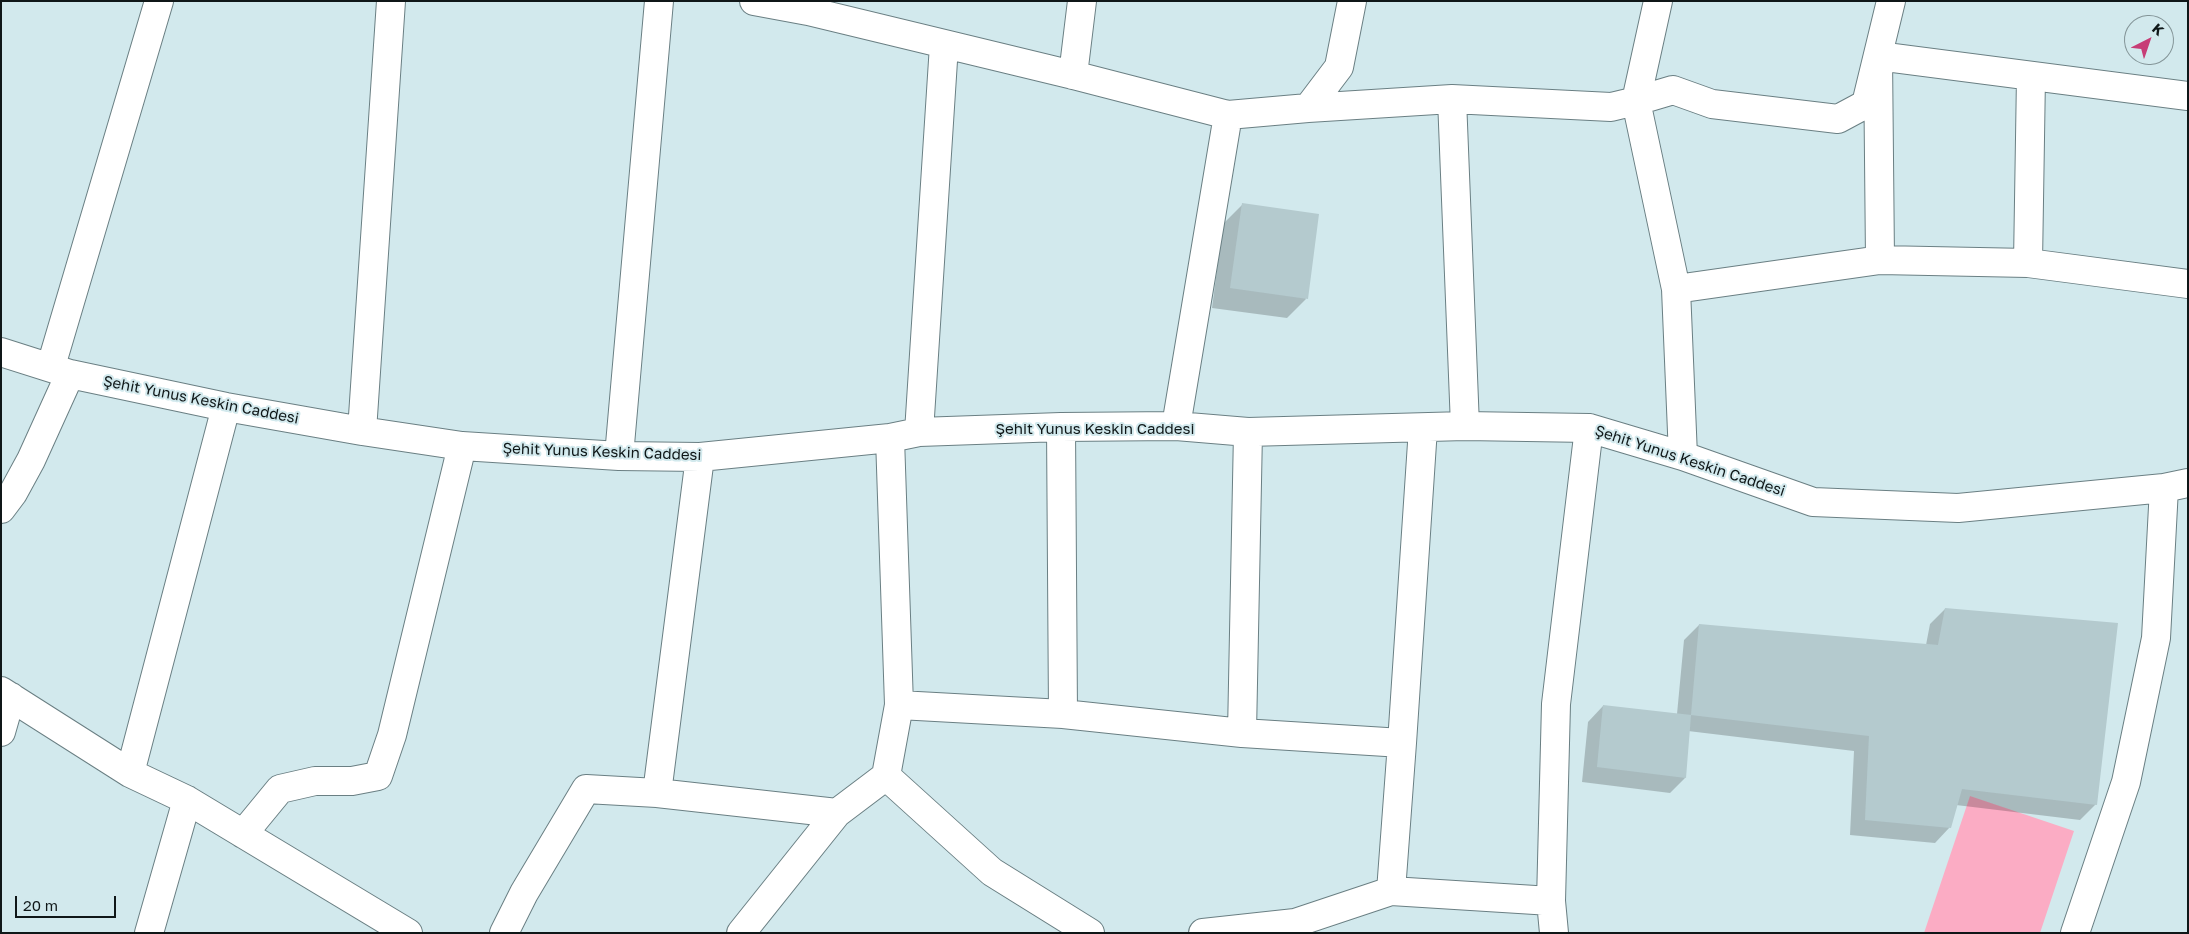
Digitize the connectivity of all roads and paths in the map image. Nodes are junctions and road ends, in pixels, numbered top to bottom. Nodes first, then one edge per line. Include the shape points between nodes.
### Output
1 (159, 1) edge
2 (391, 1) edge
3 (659, 1) edge
4 (754, 1) edge
5 (1082, 1) edge
6 (1352, 1) edge
7 (1658, 1) edge
8 (1891, 1) edge
9 (809, 6) edge
10 (944, 45) junction
11 (1878, 56) junction
12 (1073, 75) junction
13 (2031, 76) junction
14 (2188, 96) edge
15 (1452, 99) junction
16 (1636, 100) junction
17 (1308, 108) junction
18 (1228, 115) junction
19 (1880, 260) junction
20 (2028, 263) junction
21 (2188, 284) edge
22 (1676, 289) junction
23 (1, 352) edge
24 (60, 370) junction
25 (226, 407) junction
26 (1176, 426) junction
27 (1465, 426) junction
28 (1061, 427) junction
29 (1423, 428) junction
30 (1589, 428) junction
31 (362, 431) junction
32 (919, 432) junction
33 (1248, 432) junction
34 (890, 438) junction
35 (462, 446) junction
36 (619, 456) junction
37 (1683, 456) junction
38 (700, 458) junction
39 (2176, 485) edge
40 (1, 509) edge
41 (6, 694) edge
42 (899, 705) junction
43 (1063, 714) junction
44 (1, 732) edge
45 (1242, 733) junction
46 (1402, 743) junction
47 (130, 773) junction
48 (886, 776) junction
49 (657, 793) junction
50 (187, 800) junction
51 (837, 813) junction
52 (243, 834) junction
53 (1390, 891) junction
54 (1551, 901) junction
55 (149, 933) edge
56 (408, 933) edge
57 (504, 933) edge
58 (741, 933) edge
59 (1090, 933) edge
60 (1203, 933) edge
61 (1554, 933) edge
62 (2075, 933) edge

1 - 24 street
2 - 31 street
3 - 36 street
4 - 9 street
5 - 12 street
6 - 17 street via 1339,67
7 - 16 street
8 - 11 street
9 - 10 street
10 - 12 street
10 - 32 street
11 - 13 street
11 - 16 street via 1866,104 1838,118 1712,104 1673,90
11 - 19 street
12 - 18 street
13 - 14 street
13 - 20 street
15 - 16 street via 1611,107
15 - 17 street
15 - 27 street
16 - 22 street
17 - 18 street
18 - 26 street
19 - 20 street
19 - 22 street
20 - 21 street
22 - 37 street
23 - 24 street, Şehit Yunus Keskin Caddesi
24 - 25 street, Şehit Yunus Keskin Caddesi
24 - 40 street via 31,460
25 - 31 street, Şehit Yunus Keskin Caddesi
25 - 47 street
26 - 28 street, Şehit Yunus Keskin Caddesi
26 - 33 street, Şehit Yunus Keskin Caddesi
27 - 29 street, Şehit Yunus Keskin Caddesi
27 - 30 street, Şehit Yunus Keskin Caddesi
28 - 32 street, Şehit Yunus Keskin Caddesi
28 - 43 street
29 - 33 street, Şehit Yunus Keskin Caddesi
29 - 46 street
30 - 37 street, Şehit Yunus Keskin Caddesi
30 - 54 street via 1556,704
31 - 35 street, Şehit Yunus Keskin Caddesi
32 - 34 street, Şehit Yunus Keskin Caddesi
33 - 45 street
34 - 38 street, Şehit Yunus Keskin Caddesi
34 - 42 street
35 - 36 street, Şehit Yunus Keskin Caddesi
35 - 52 street via 392,735 378,776 352,781 315,781 280,789
36 - 38 street, Şehit Yunus Keskin Caddesi
37 - 39 street, Şehit Yunus Keskin Caddesi via 1813,502 1958,508
38 - 49 street
39 - 62 street via 2156,638 2126,782
41 - 44 street
41 - 47 street
42 - 43 street
42 - 48 street
43 - 45 street
45 - 46 street
46 - 53 street
47 - 50 street
48 - 51 street
48 - 59 street via 992,872
49 - 51 street
49 - 57 street via 586,788
50 - 52 street
50 - 55 street
51 - 58 street
52 - 56 street
53 - 54 street
53 - 60 street via 1295,923
54 - 61 street

